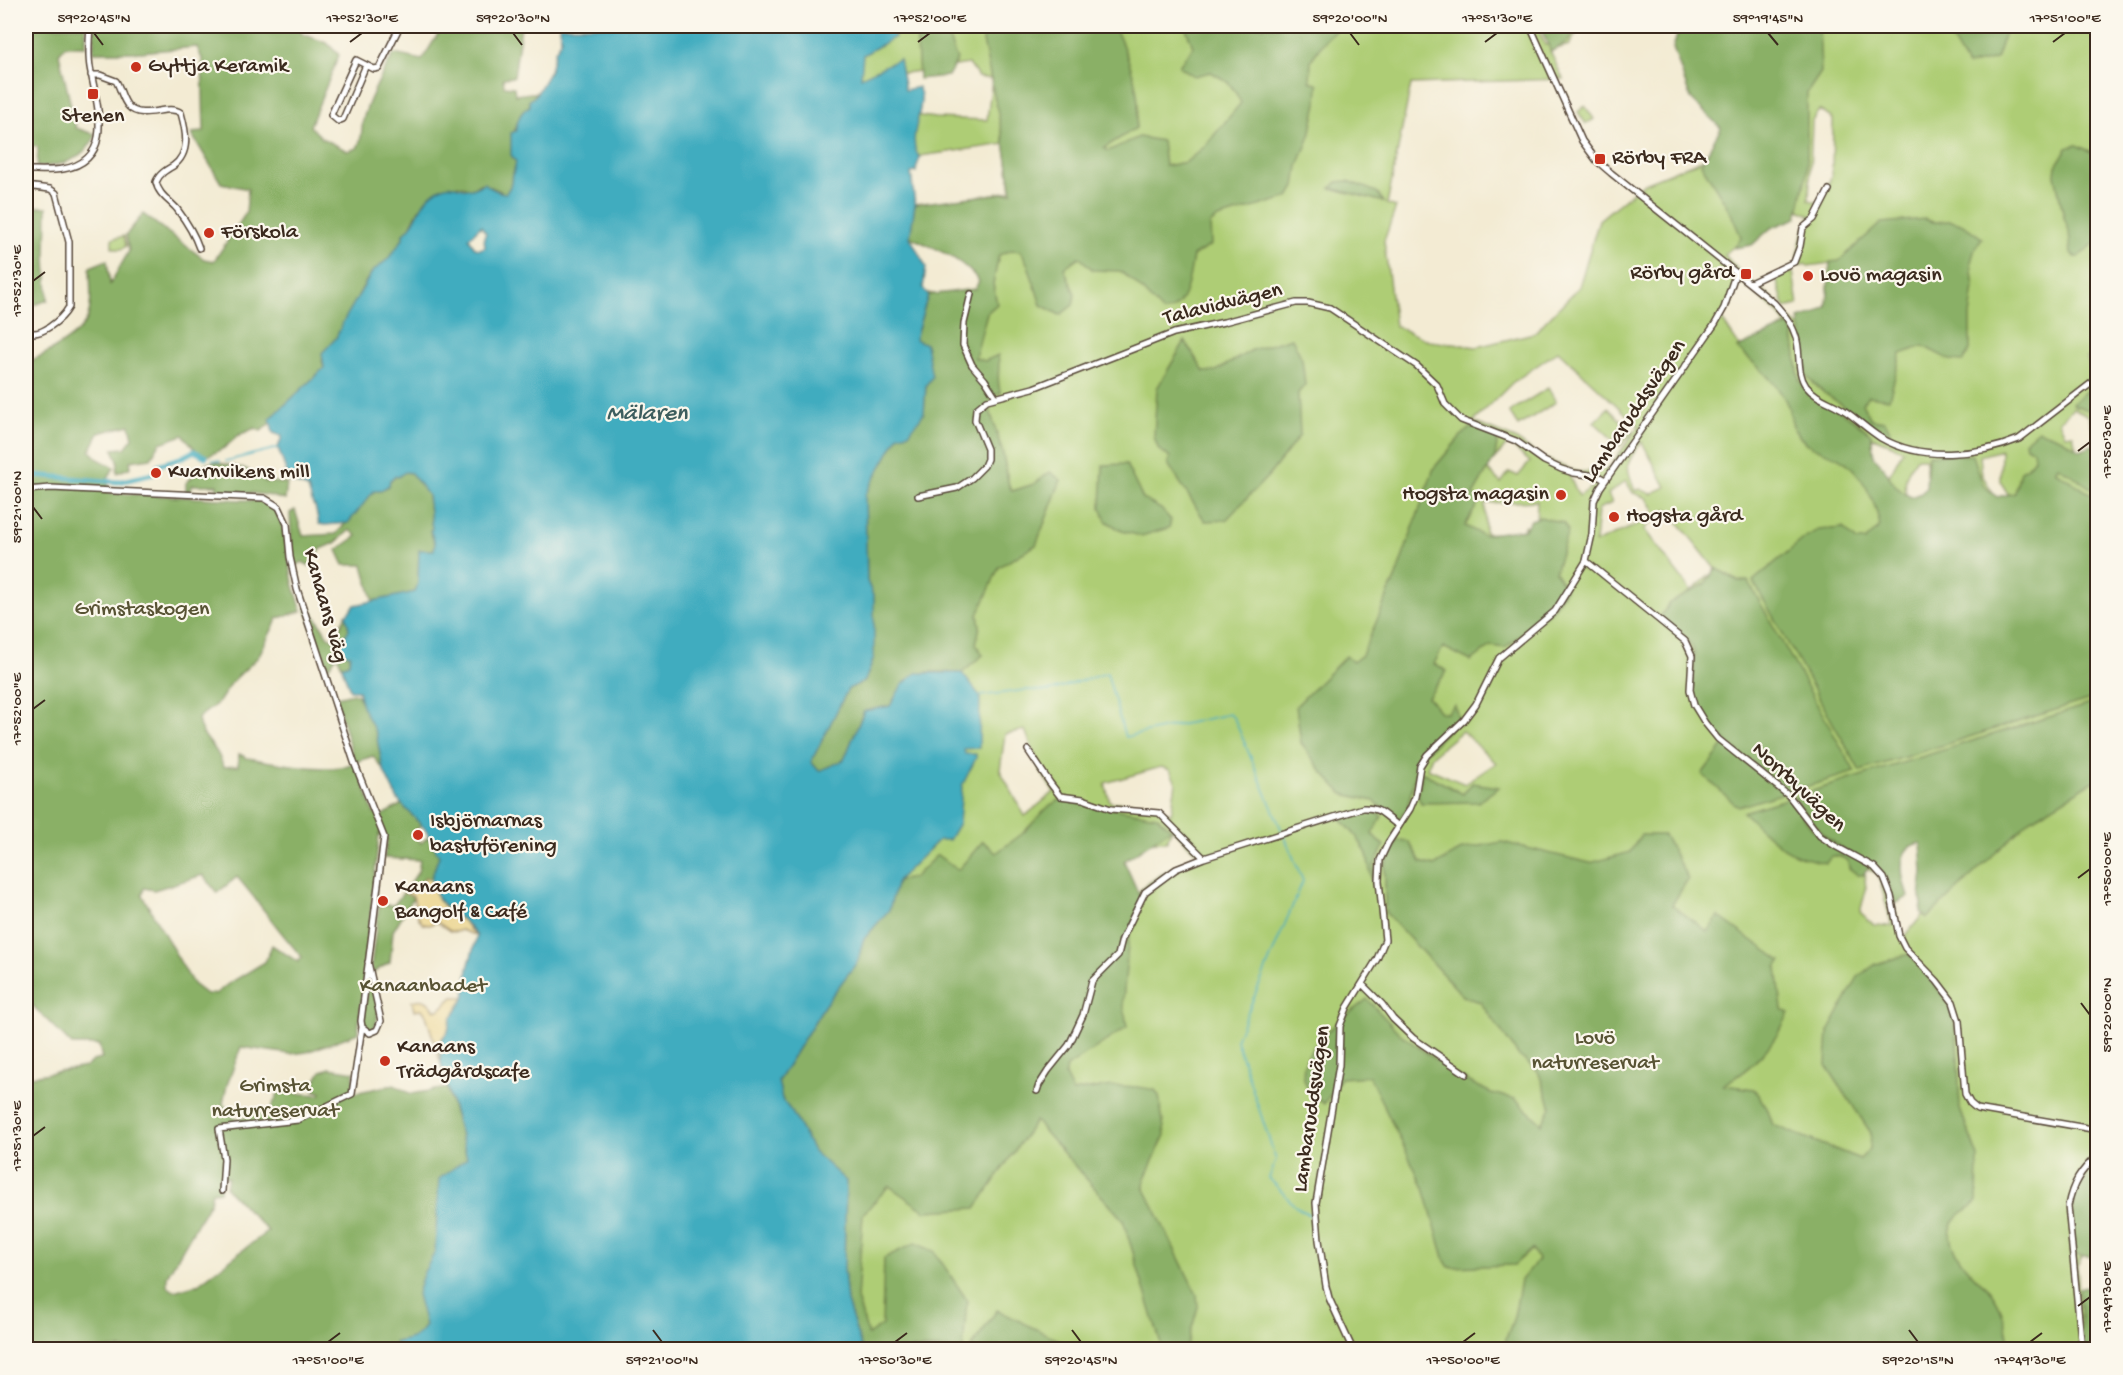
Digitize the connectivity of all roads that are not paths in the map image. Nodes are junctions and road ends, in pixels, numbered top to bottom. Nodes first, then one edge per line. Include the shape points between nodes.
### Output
1 (89, 26) edge
2 (400, 26) edge
3 (1530, 26) edge
4 (366, 65) junction
5 (91, 75) junction
6 (26, 170) edge
7 (26, 186) edge
8 (1829, 190) dead end
9 (199, 248) dead end
10 (1736, 272) junction
11 (1750, 283) junction
12 (971, 294) dead end
13 (26, 330) edge
14 (2097, 378) edge
15 (996, 397) junction
16 (1605, 480) junction
17 (26, 490) edge
18 (918, 496) dead end
19 (1586, 561) junction
20 (1028, 750) dead end
21 (1399, 826) junction
22 (1204, 858) junction
23 (368, 962) junction
24 (1362, 984) junction
25 (362, 1027) junction
26 (1466, 1074) dead end
27 (1037, 1091) dead end
28 (2097, 1130) edge
29 (2097, 1155) edge
30 (222, 1191) dead end
31 (1353, 1350) edge
32 (2082, 1350) edge

1 - 5 street
2 - 4 street via 380,68
3 - 10 street via 1578,132 1597,161
4 - 4 street via 343,119 338,121 331,115 356,60
5 - 6 street via 100,130 94,149 73,166
5 - 9 street via 116,81 134,111 181,113 187,141 181,158 161,173 156,182 192,231
7 - 13 street via 56,193 69,242 69,307 36,334
8 - 11 street via 1814,219 1803,228 1794,262
10 - 11 street
10 - 16 street, Lambaruddsvägen via 1715,324
11 - 14 street via 1774,303 1791,325 1802,378 1813,393 1882,438 1912,450 1975,451 2012,442
12 - 15 street via 963,345 972,365
15 - 16 street, Talavidvägen via 1033,388 1174,333 1282,305 1308,303 1330,308 1421,369 1461,420 1516,441 1562,469
15 - 18 street, Talavidvägen via 980,404 975,414 988,453 984,466 957,488
16 - 19 street, Lambaruddsvägen via 1594,501
17 - 23 street, Kanaans väg via 264,498 279,507 287,524 297,589 354,762 384,837
19 - 21 street, Lambaruddsvägen via 1554,611 1500,658 1464,720 1427,755 1420,766 1415,797
19 - 28 street, Norrbyvägen via 1685,640 1692,656 1690,690 1694,705 1718,739 1789,796 1820,836 1879,870 1891,896 1905,948 1953,1002 1959,1022 1965,1094 1970,1103 1977,1109
20 - 22 street via 1060,796 1111,809 1159,813
21 - 22 street via 1380,811 1363,808
21 - 24 street, Lambaruddsvägen via 1380,860 1385,940
22 - 27 street via 1176,869 1145,892 1118,955 1092,981 1083,1015 1069,1045
23 - 25 street, Kanaans väg
23 - 25 street, Kanaans väg via 381,1021 377,1030 370,1033
24 - 26 street via 1413,1038
24 - 31 street, Lambaruddsvägen via 1340,1026 1339,1065 1316,1203 1329,1298
25 - 30 street via 352,1094 298,1120 219,1129 224,1159
29 - 32 street via 2074,1183 2068,1206

